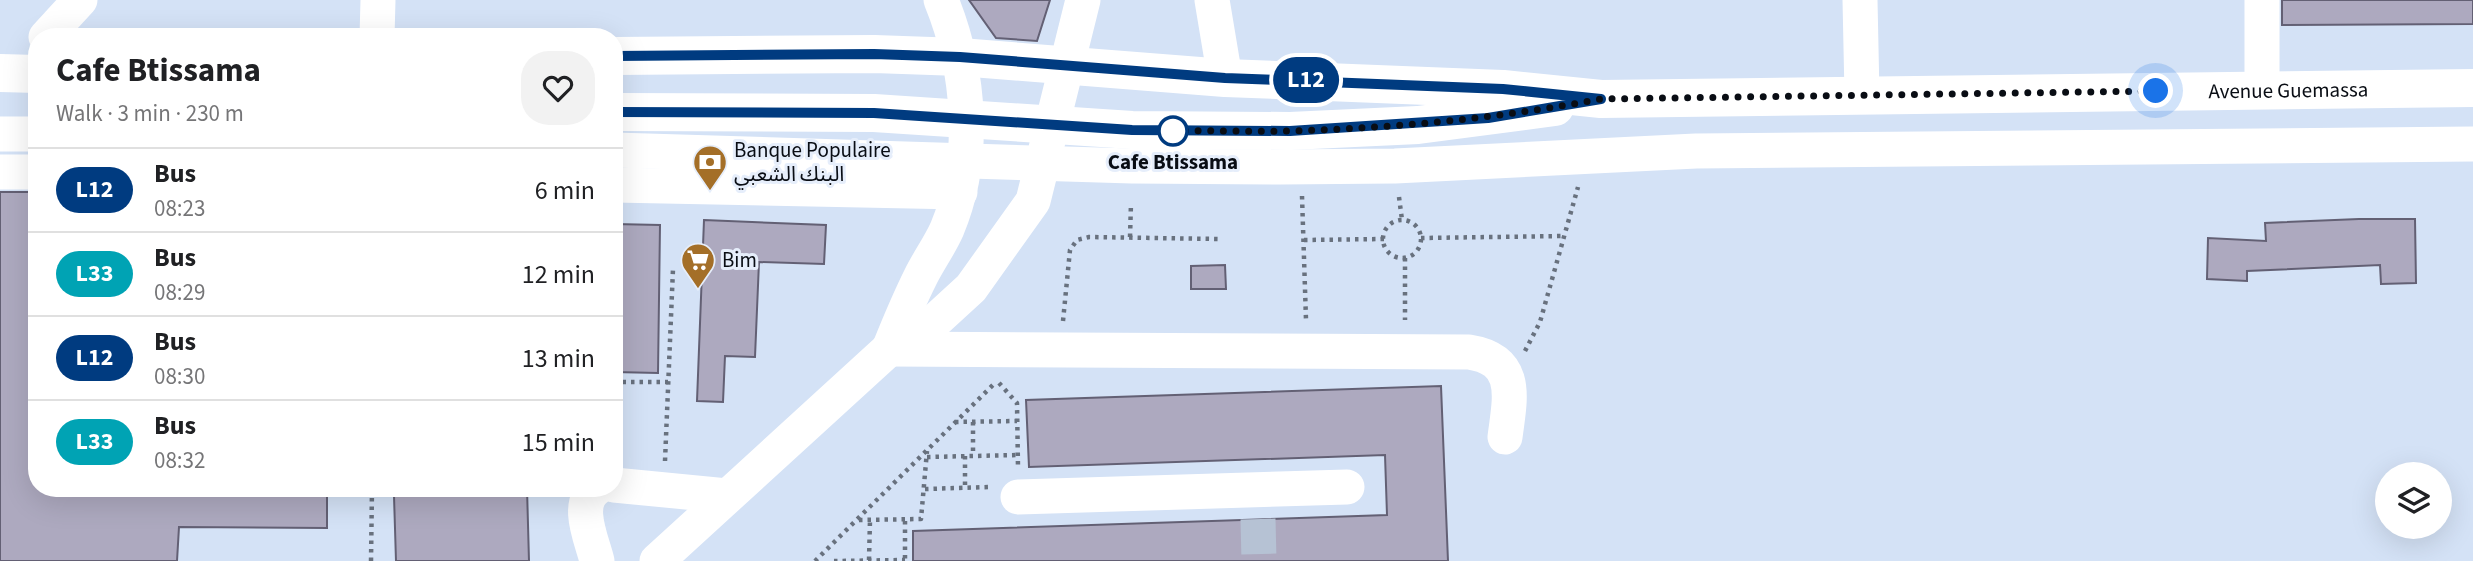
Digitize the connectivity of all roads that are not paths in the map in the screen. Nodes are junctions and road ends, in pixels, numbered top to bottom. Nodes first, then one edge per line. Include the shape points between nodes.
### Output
1 (80, 0) edge
2 (378, 0) edge
3 (941, 0) edge
4 (1083, 0) edge
5 (1212, 0) edge
6 (1860, 0) edge
7 (2262, 0) edge
8 (54, 28) edge
9 (377, 28) edge
10 (623, 55) edge
11 (960, 57) junction
12 (28, 58) edge
13 (1067, 65) junction
14 (16, 74) edge
15 (1225, 78) junction
16 (2473, 88) edge
17 (2262, 89) junction
18 (1862, 95) junction
19 (1601, 99) junction
20 (623, 112) edge
21 (964, 119) junction
22 (1054, 125) junction
23 (0, 134) edge
24 (28, 134) edge
25 (2473, 144) edge
26 (623, 151) edge
27 (1045, 163) junction
28 (0, 172) edge
29 (28, 173) edge
30 (964, 176) junction
31 (623, 186) edge
32 (889, 349) junction
33 (1505, 437) dead end
34 (623, 486) edge
35 (1347, 487) dead end
36 (1018, 492) road end
37 (727, 496) junction
38 (588, 497) edge
39 (597, 561) edge
40 (657, 561) edge

1 - 8 street
2 - 9 street
3 - 11 street
4 - 13 street
5 - 15 street
6 - 18 street
7 - 17 street
10 - 11 main road, Avenue Guemassa
11 - 13 main road, Avenue Guemassa
11 - 21 street
12 - 14 street
13 - 15 main road, Avenue Guemassa
13 - 22 street
15 - 19 main road, Avenue Guemassa via 1503,89
16 - 17 main road, Avenue Guemassa
17 - 18 main road, Avenue Guemassa
18 - 19 main road, Avenue Guemassa
19 - 22 main road, Avenue Guemassa via 1511,115 1290,131
20 - 21 main road, Avenue Guemassa via 874,113
21 - 22 main road, Avenue Guemassa
21 - 30 street
22 - 27 street
23 - 24 street
25 - 27 street via 1587,154 1301,167
26 - 30 street
27 - 30 street
27 - 32 street via 1033,201 971,288 935,321
28 - 29 street
30 - 31 street
30 - 32 street via 946,232 906,305
32 - 33 street via 1482,354 1502,368 1508,379 1511,391
32 - 37 street
34 - 37 street
35 - 36 street via 1258,504
37 - 40 street
38 - 39 street via 585,510

